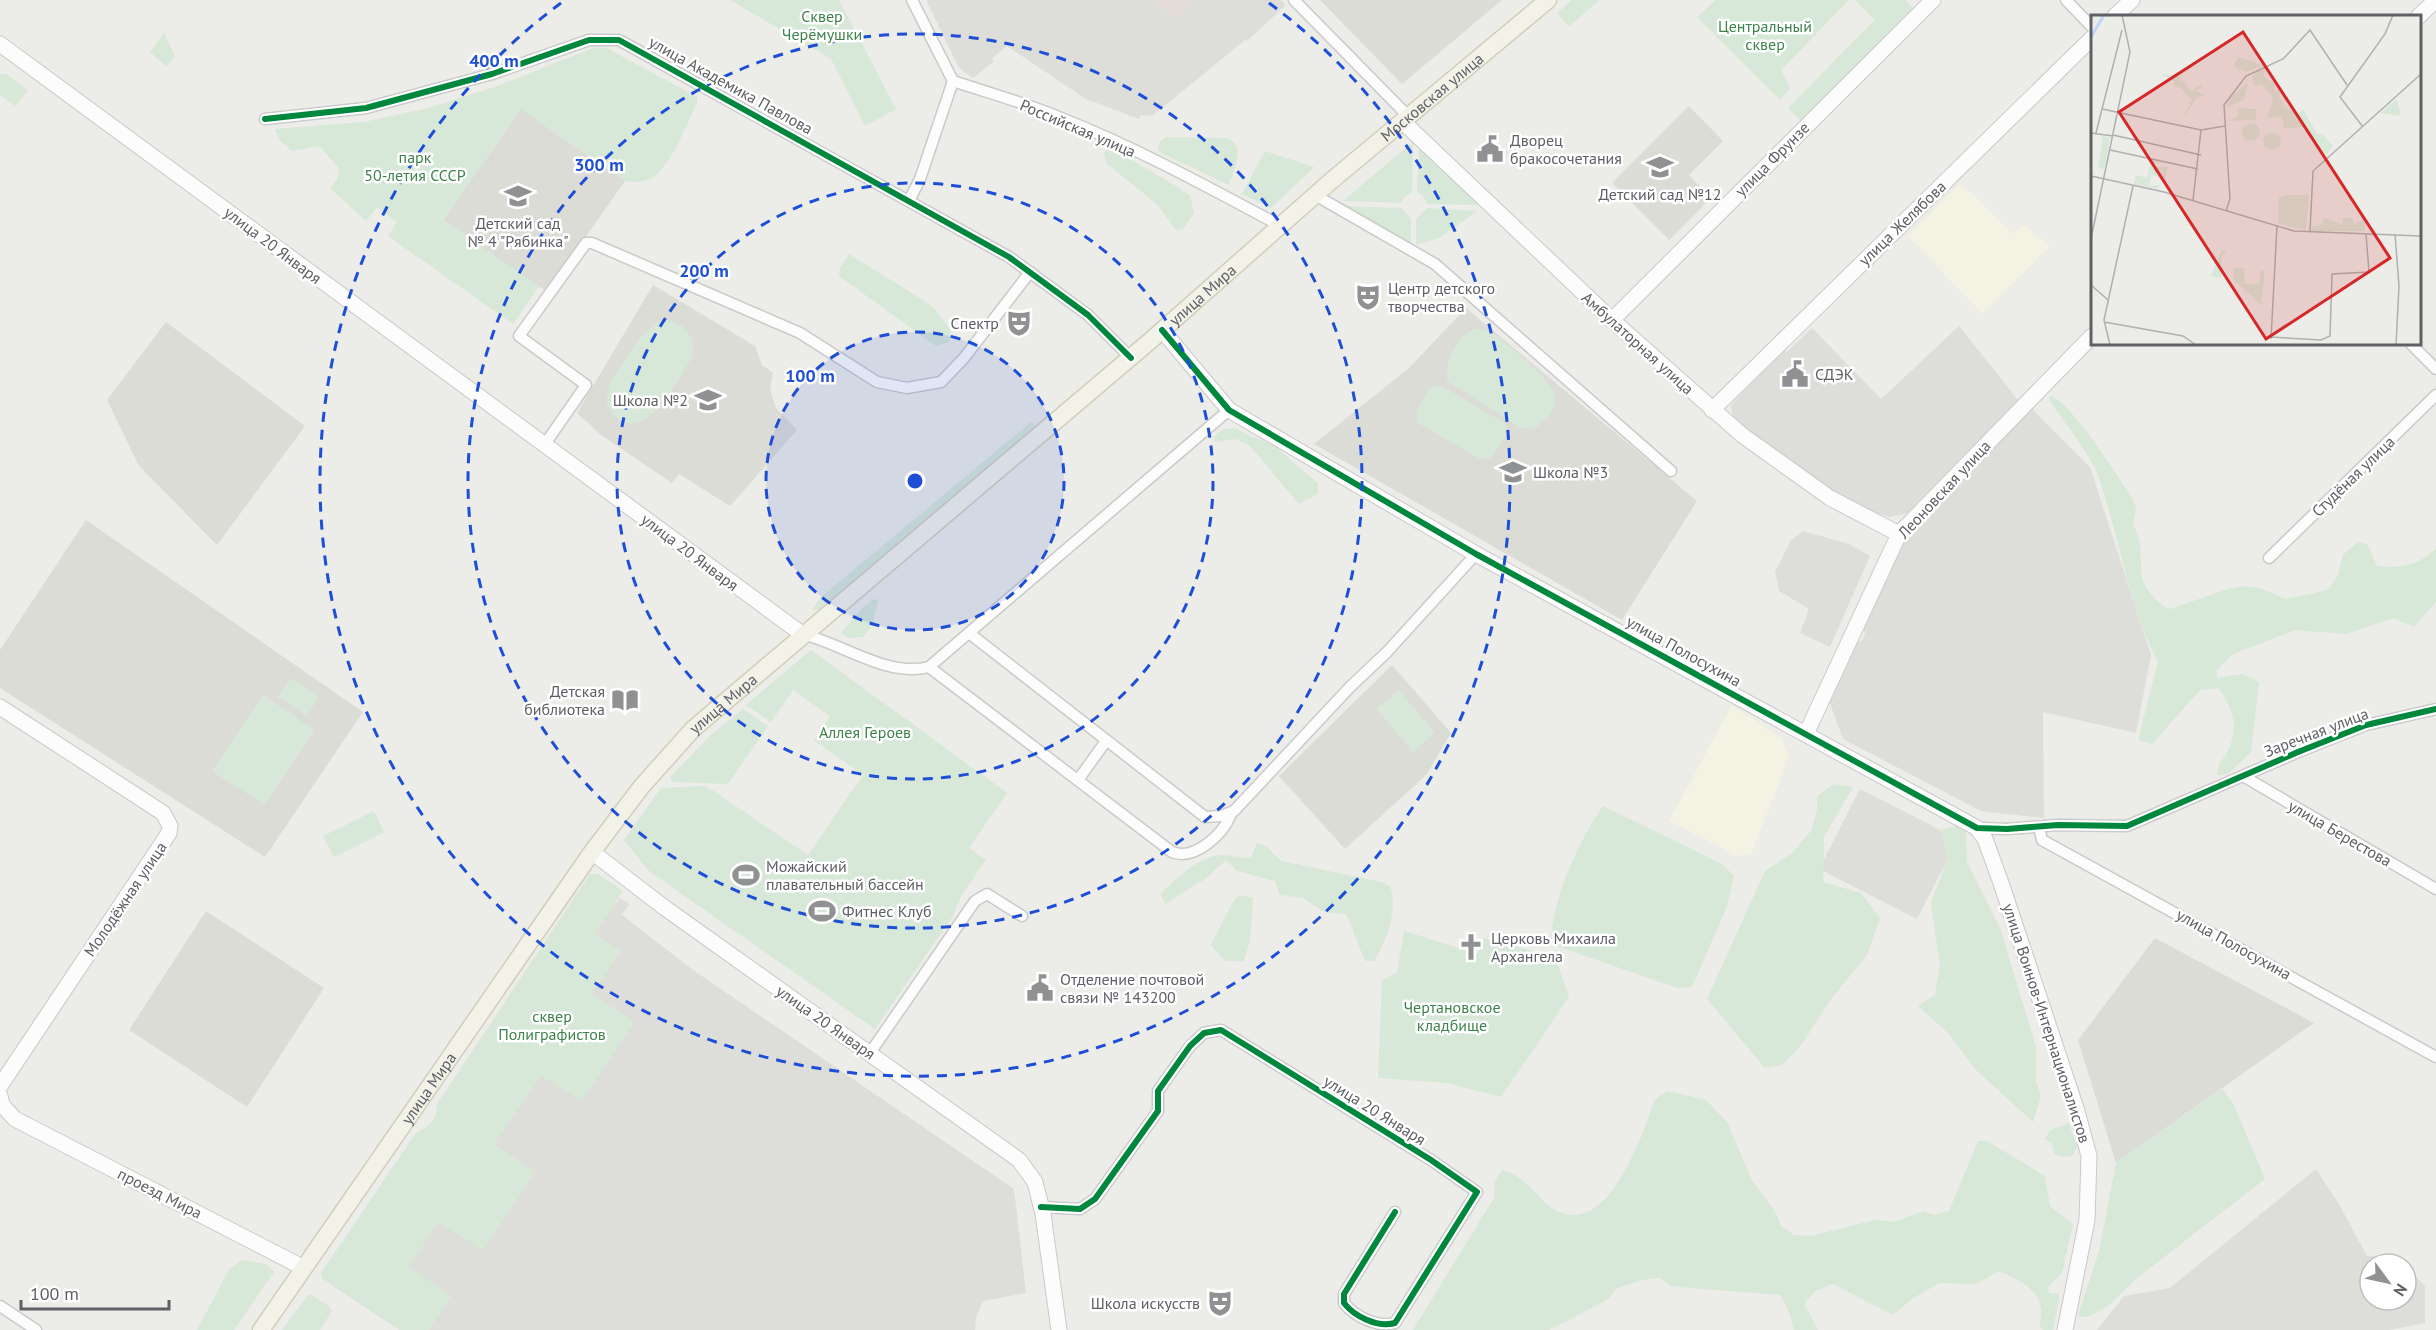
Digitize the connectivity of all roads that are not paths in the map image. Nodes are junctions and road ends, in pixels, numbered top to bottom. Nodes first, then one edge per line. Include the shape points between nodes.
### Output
1 (912, 0) edge
2 (1294, 0) edge
3 (1548, 0) edge
4 (1933, 0) edge
5 (2066, 0) edge
6 (2132, 0) edge
7 (2436, 0) edge
8 (2116, 15) edge
9 (2420, 15) edge
10 (2091, 26) edge
11 (2091, 39) edge
12 (1, 45) edge
13 (953, 81) junction
14 (1405, 118) junction
15 (265, 119) dead end
16 (1315, 195) junction
17 (909, 201) junction
18 (1279, 225) junction
19 (1030, 272) junction
20 (1612, 320) junction
21 (1162, 330) junction
22 (2091, 337) edge
23 (2411, 345) edge
24 (1131, 358) junction
25 (2436, 369) edge
26 (2436, 395) edge
27 (1229, 410) junction
28 (1712, 410) junction
29 (545, 444) junction
30 (1671, 471) dead end
31 (1899, 534) junction
32 (1476, 554) junction
33 (2269, 558) dead end
34 (969, 633) junction
35 (802, 634) junction
36 (929, 667) junction
37 (0, 707) edge
38 (2436, 709) edge
39 (1806, 734) junction
40 (1107, 741) junction
41 (2243, 776) junction
42 (1078, 780) junction
43 (1231, 814) junction
44 (2038, 827) junction
45 (1977, 828) junction
46 (592, 852) junction
47 (2436, 889) edge
48 (1022, 916) dead end
49 (870, 1053) junction
50 (2436, 1058) edge
51 (0, 1086) edge
52 (0, 1096) edge
53 (0, 1113) edge
54 (15, 1119) junction
55 (1041, 1207) junction
56 (1395, 1212) dead end
57 (304, 1268) junction
58 (0, 1306) edge
59 (36, 1330) edge
60 (261, 1330) edge
61 (1059, 1330) edge
62 (2065, 1330) edge

1 - 13 street
2 - 14 street, Амбулаторная улица
3 - 14 main road, Московская улица
4 - 20 street, улица Фрунзе
5 - 10 street
6 - 8 street
7 - 9 street
11 - 28 street, улица Желябова
12 - 29 street, улица 20 Января
13 - 17 street
13 - 18 street, Российская улица via 1101,135
14 - 16 main road, Московская улица
14 - 20 street, Амбулаторная улица
15 - 17 street, улица Академика Павлова via 366,108 492,74 589,39 606,38 632,45
16 - 18 main road, улица Мира
16 - 30 street via 1435,264
17 - 19 street, улица Академика Павлова
18 - 21 main road, улица Мира
19 - 24 street, улица Академика Павлова via 1088,315
19 - 29 street via 941,382 907,388 877,382 800,333 586,243 519,336 586,385
20 - 28 street, Амбулаторная улица
21 - 24 main road, улица Мира
21 - 27 street, улица Полосухина
22 - 31 street, Леоновская улица
23 - 25 street
24 - 35 main road, улица Мира
26 - 33 street, Студёная улица
27 - 32 street, улица Полосухина
27 - 34 street
28 - 31 street, Амбулаторная улица via 1830,498
29 - 35 street, улица 20 Января
31 - 39 street, Леоновская улица
32 - 39 street, улица Полосухина
32 - 43 street via 1388,652
34 - 36 street
34 - 40 street
35 - 36 street, улица 20 Января via 881,663
35 - 46 main road, улица Мира via 693,729 642,786
36 - 42 street
37 - 51 street, Молодёжная улица via 163,813 170,826
38 - 41 street, Заречная улица via 2366,725
39 - 45 street, улица Полосухина
40 - 42 street
40 - 43 street via 1205,818
41 - 44 street, улица Полосухина via 2121,828
41 - 47 street, улица Берестова
42 - 43 street via 1181,856 1214,839
44 - 45 street, улица Полосухина
44 - 50 street, улица Полосухина via 2042,840
45 - 62 street, улица Воинов-Интернационалистов via 2001,883 2089,1156 2087,1220
46 - 49 street, улица 20 Января
46 - 57 main road, улица Мира
48 - 49 street via 987,894 975,901
49 - 55 street, улица 20 Января via 1018,1160 1035,1182
52 - 54 street, проезд Мира via 2,1105
53 - 54 street, проезд Мира
54 - 57 street, проезд Мира
55 - 56 street, улица 20 Января via 1080,1209 1095,1199 1158,1111 1158,1091 1190,1046 1204,1033 1221,1030 1478,1192 1395,1323 1389,1324 1361,1318 1344,1303 1344,1294
55 - 61 street, улица 20 Января
57 - 60 main road, улица Мира
58 - 59 street

